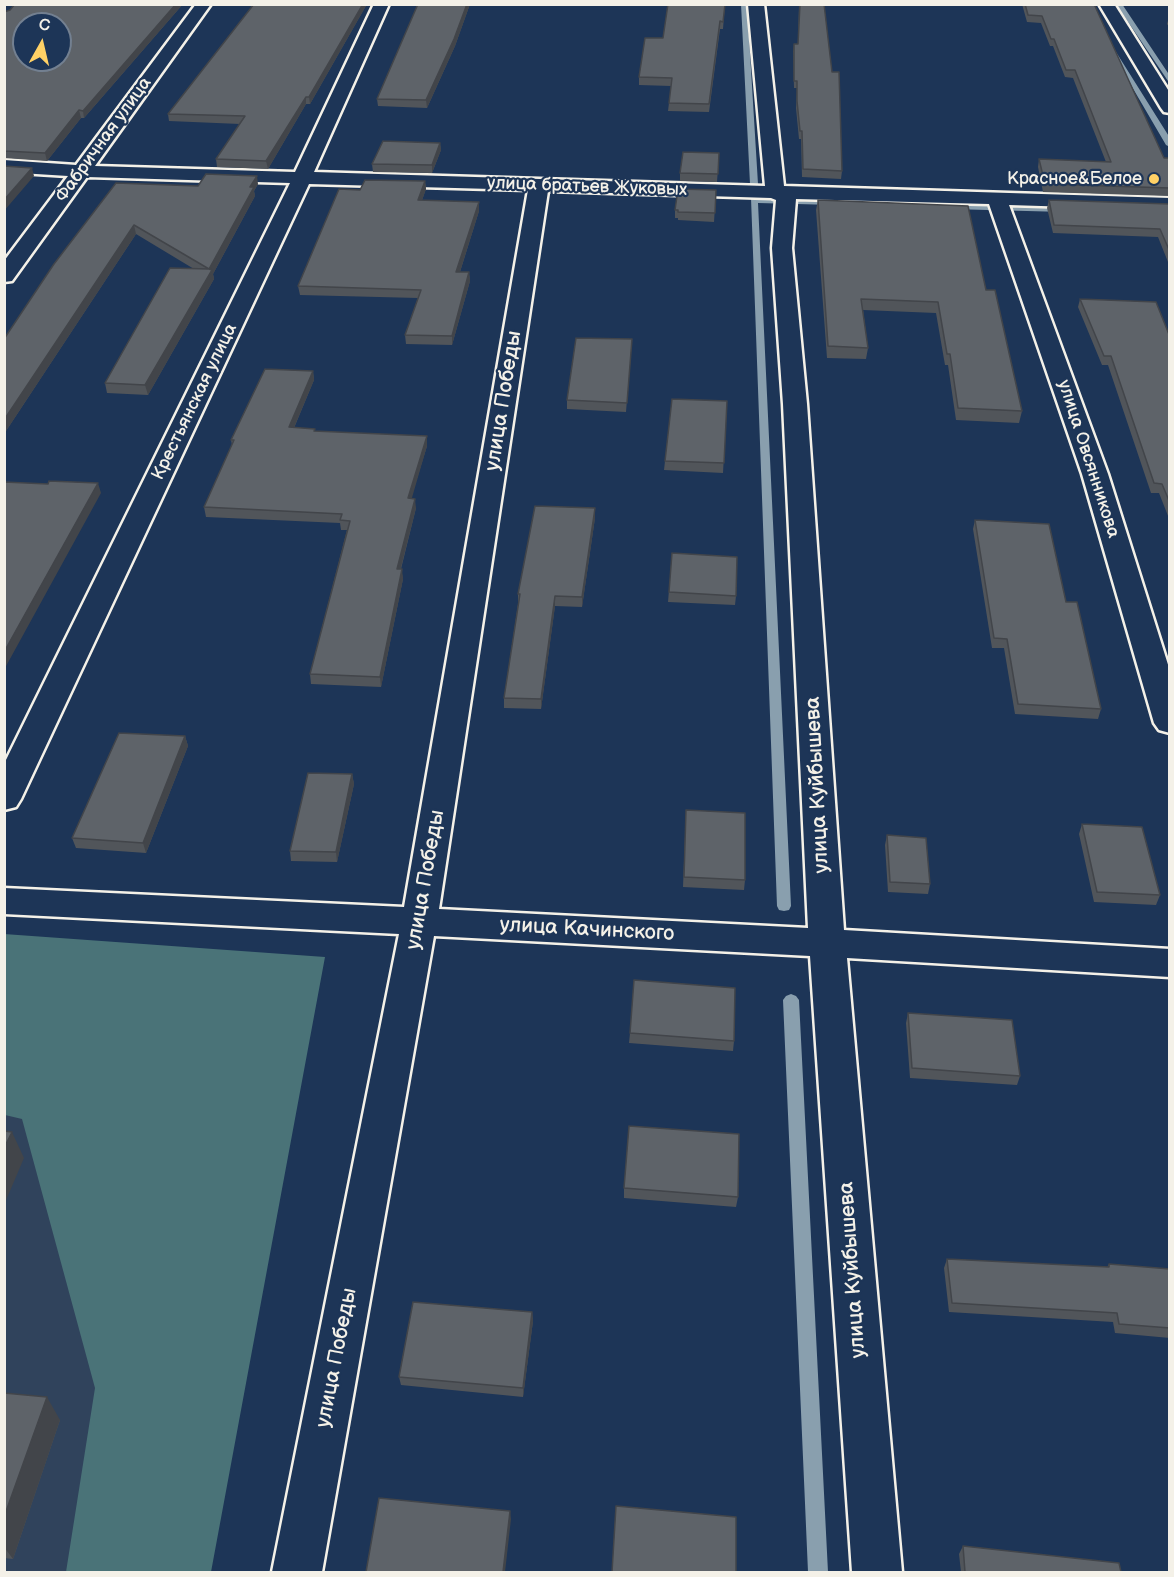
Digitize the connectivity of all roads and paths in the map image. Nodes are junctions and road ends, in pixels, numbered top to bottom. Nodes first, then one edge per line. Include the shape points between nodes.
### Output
1 (13, 4) edge
2 (204, 4) edge
3 (382, 4) edge
4 (756, 4) edge
5 (1106, 4) edge
6 (4, 13) edge
7 (1170, 108) edge
8 (4, 166) edge
9 (82, 171) junction
10 (302, 178) junction
11 (539, 185) junction
12 (775, 192) junction
13 (997, 198) junction
14 (1170, 204) edge
15 (4, 276) edge
16 (1170, 723) edge
17 (4, 798) edge
18 (4, 901) edge
19 (419, 922) junction
20 (827, 942) junction
21 (1170, 963) edge
22 (297, 1572) edge
23 (877, 1572) edge

1 - 6 street
2 - 9 street, Фабричная улица
3 - 10 street, Крестьянская улица
4 - 12 street, улица Куйбышева
5 - 7 street
8 - 9 street, улица братьев Жуковых
9 - 10 street, улица братьев Жуковых
9 - 15 street, Фабричная улица
10 - 11 street, улица братьев Жуковых
10 - 17 street, Крестьянская улица
11 - 12 street, улица братьев Жуковых
11 - 19 street, улица Победы
12 - 13 street, улица братьев Жуковых
12 - 20 street, улица Куйбышева via 786,198 783,248
13 - 14 street, улица братьев Жуковых
13 - 16 street, улица Овсянникова via 1095,474
18 - 19 street, улица Качинского
19 - 20 street, улица Качинского
19 - 22 street, улица Победы
20 - 21 street, улица Качинского
20 - 23 street, улица Куйбышева

